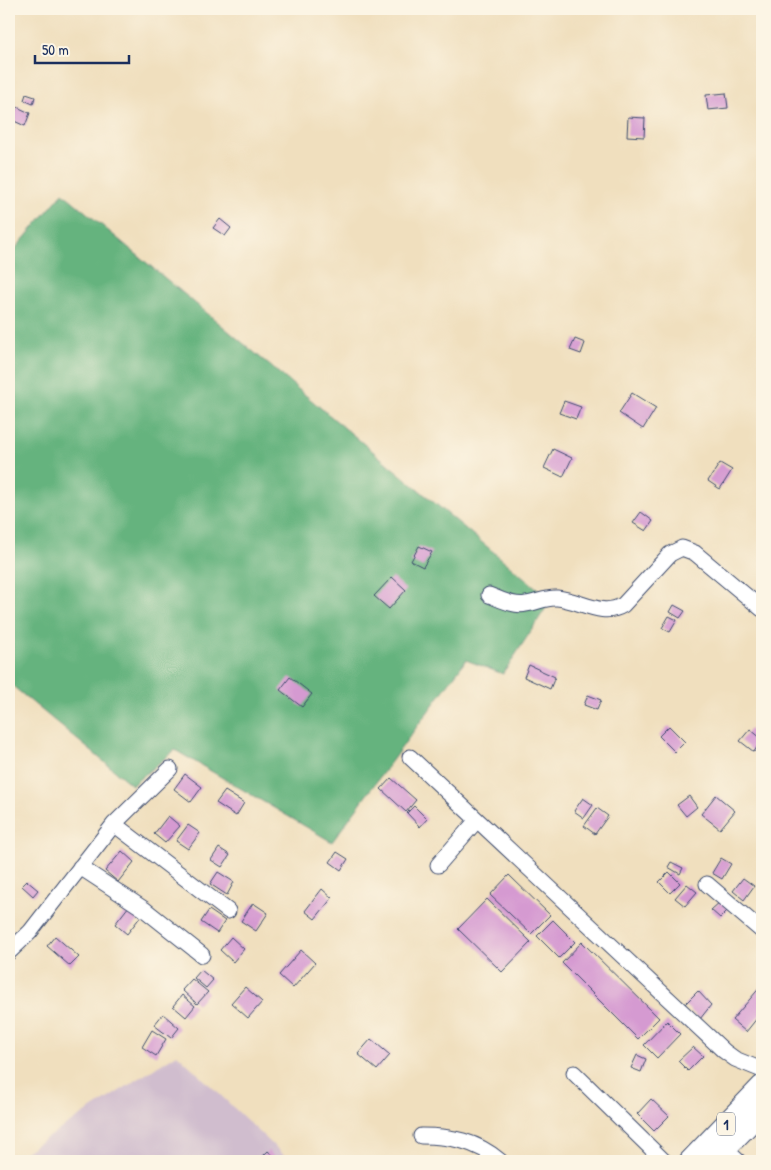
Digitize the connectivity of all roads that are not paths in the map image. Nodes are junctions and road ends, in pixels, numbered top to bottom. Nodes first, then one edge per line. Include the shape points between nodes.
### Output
1 (489, 594) dead end
2 (762, 609) edge
3 (410, 757) dead end
4 (170, 769) dead end
5 (477, 820) junction
6 (114, 824) junction
7 (438, 865) dead end
8 (80, 867) junction
9 (708, 884) dead end
10 (228, 911) dead end
11 (762, 931) edge
12 (9, 952) edge
13 (202, 955) dead end
14 (762, 1070) edge
15 (574, 1073) dead end
16 (762, 1086) edge
17 (762, 1111) edge
18 (421, 1136) dead end
19 (725, 1157) edge
20 (500, 1161) edge
21 (664, 1161) edge
22 (690, 1161) edge

1 - 2 street via 515,604 526,605 554,597 604,611 614,610 670,554 682,548 696,553
3 - 5 street
4 - 6 street
5 - 7 street
5 - 14 street via 724,1051
6 - 8 street
6 - 10 street
8 - 12 street via 30,932
8 - 13 street via 144,909
9 - 11 street
15 - 21 street
16 - 22 highway, 1
17 - 19 highway, 1
18 - 20 street via 461,1140 480,1147

